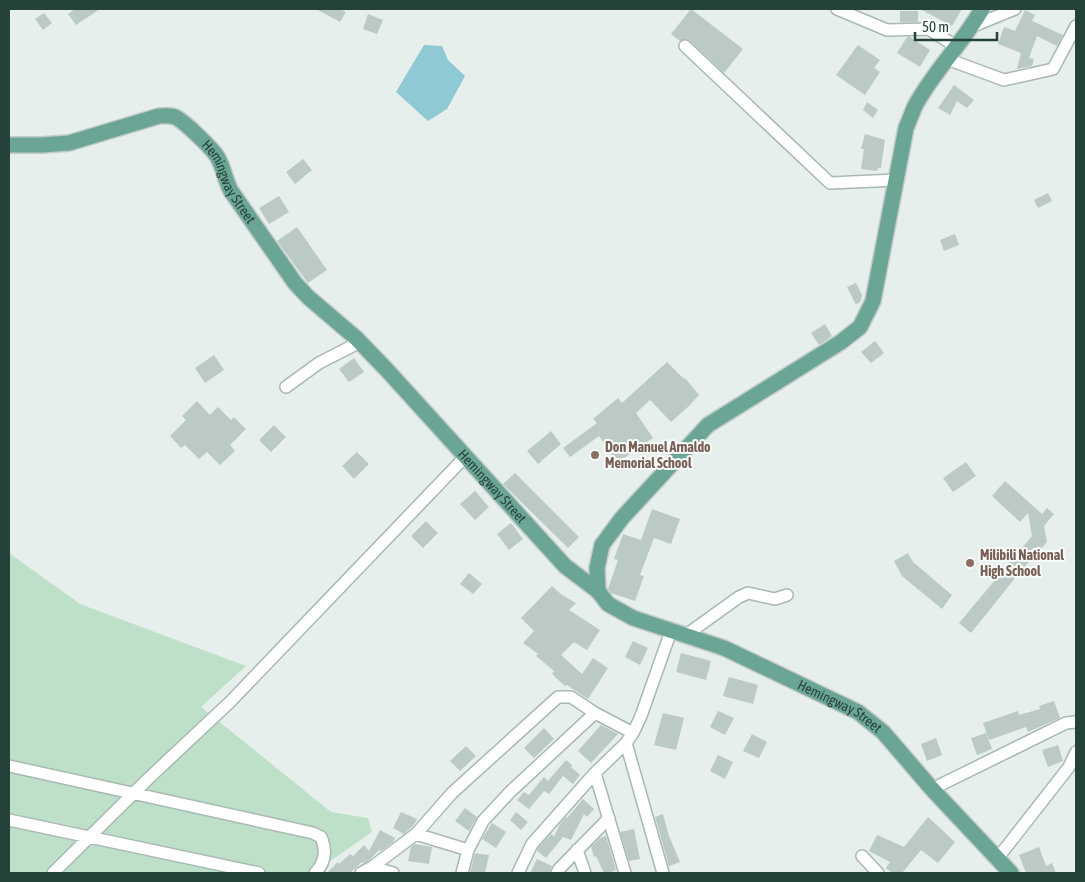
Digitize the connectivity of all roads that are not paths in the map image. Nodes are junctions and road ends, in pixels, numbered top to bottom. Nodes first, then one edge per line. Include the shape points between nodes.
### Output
1 (838, 9) edge
2 (982, 9) edge
3 (1015, 9) edge
4 (1076, 26) edge
5 (972, 27) junction
6 (685, 46) dead end
7 (957, 47) junction
8 (947, 59) junction
9 (9, 145) edge
10 (897, 180) junction
11 (360, 342) junction
12 (286, 387) dead end
13 (465, 457) junction
14 (598, 591) junction
15 (787, 596) dead end
16 (678, 633) junction
17 (595, 713) junction
18 (1076, 722) edge
19 (633, 733) junction
20 (626, 743) junction
21 (1076, 752) edge
22 (9, 766) edge
23 (595, 773) junction
24 (932, 789) junction
25 (135, 793) junction
26 (609, 818) junction
27 (9, 820) edge
28 (416, 834) junction
29 (90, 836) junction
30 (468, 850) junction
31 (577, 850) junction
32 (862, 856) dead end
33 (997, 859) junction
34 (372, 867) junction
35 (53, 873) edge
36 (259, 873) edge
37 (315, 873) edge
38 (361, 873) edge
39 (393, 873) edge
40 (462, 873) edge
41 (518, 873) edge
42 (557, 873) edge
43 (585, 873) edge
44 (625, 873) edge
45 (663, 873) edge
46 (878, 873) edge
47 (1011, 873) edge

1 - 7 street via 887,30 929,29
2 - 5 main road
3 - 5 street
4 - 8 street via 1052,69 1004,80
5 - 7 main road
6 - 10 street via 830,183
7 - 8 main road
8 - 10 main road via 909,120
9 - 11 main road, Hemingway Street via 69,142 172,115 216,155 231,191 295,283
10 - 14 main road via 873,301 860,327 708,424 622,518 602,545 597,568
11 - 12 street via 319,363
11 - 13 main road, Hemingway Street
13 - 14 main road, Hemingway Street via 565,566
13 - 25 street via 230,702
14 - 16 main road, Hemingway Street via 608,604 633,618
15 - 16 street via 775,599 748,593 739,596
16 - 19 street
16 - 24 main road, Hemingway Street via 724,648 858,712 883,732
17 - 19 street
17 - 28 street via 571,697 558,697 452,793
17 - 30 street via 510,792 483,822
18 - 24 street via 1066,723
19 - 20 street
20 - 23 street
20 - 45 street
21 - 33 street via 1069,767
22 - 25 street
23 - 26 street
23 - 41 street via 532,844
24 - 33 main road, Hemingway Street
25 - 29 street
25 - 37 street via 313,833 321,837 325,850
26 - 31 street
26 - 44 street
27 - 29 street
28 - 30 street
28 - 34 street
29 - 35 street
29 - 36 street
30 - 40 street
31 - 42 street
31 - 43 street
32 - 46 street
33 - 47 main road, Hemingway Street
34 - 38 street
34 - 39 street

